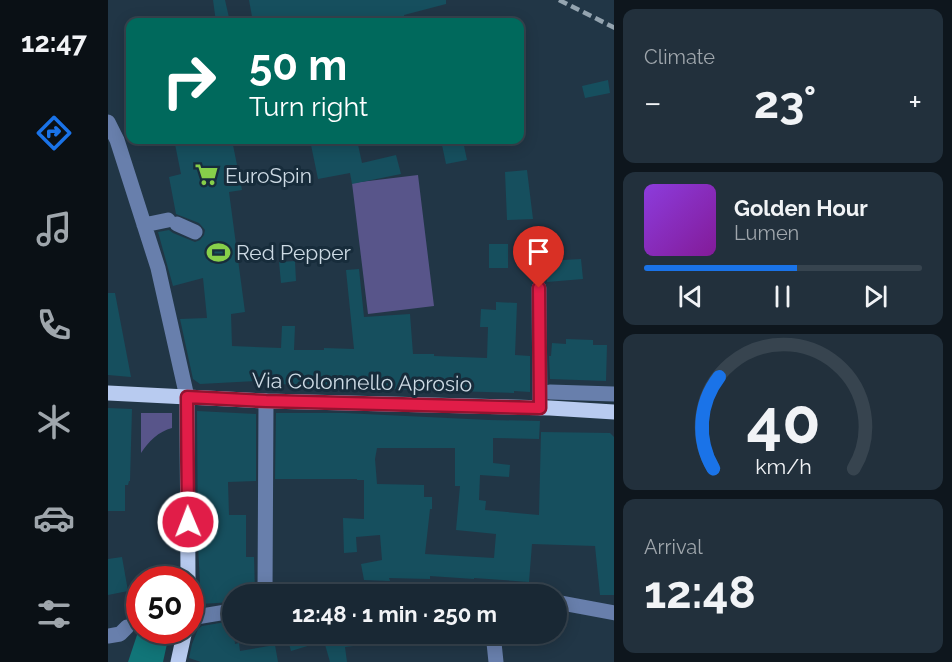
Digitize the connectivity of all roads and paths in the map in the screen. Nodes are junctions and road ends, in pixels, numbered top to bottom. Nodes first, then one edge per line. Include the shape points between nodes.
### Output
1 (108, 122) edge
2 (144, 225) junction
3 (195, 232) dead end
4 (539, 288) dead end
5 (550, 392) dead end
6 (108, 393) edge
7 (614, 394) edge
8 (187, 397) junction
9 (266, 401) junction
10 (540, 408) junction
11 (614, 412) edge
12 (188, 566) edge
13 (265, 584) edge
14 (567, 604) edge
15 (222, 613) edge
16 (614, 613) edge
17 (204, 616) edge
18 (126, 629) edge
19 (108, 636) edge
20 (182, 644) edge
21 (494, 644) edge
22 (178, 662) edge
23 (496, 662) edge

1 - 2 street
2 - 3 street via 173,222
2 - 8 street via 158,268
4 - 10 street
5 - 7 street
6 - 8 main road, Via Colonnello Aprosio
8 - 9 main road, Via Colonnello Aprosio
8 - 12 main road
9 - 10 main road, Via Colonnello Aprosio
9 - 13 street
10 - 11 main road, Via Colonnello Aprosio
14 - 16 street
15 - 17 street
18 - 19 street
20 - 22 main road
21 - 23 street

